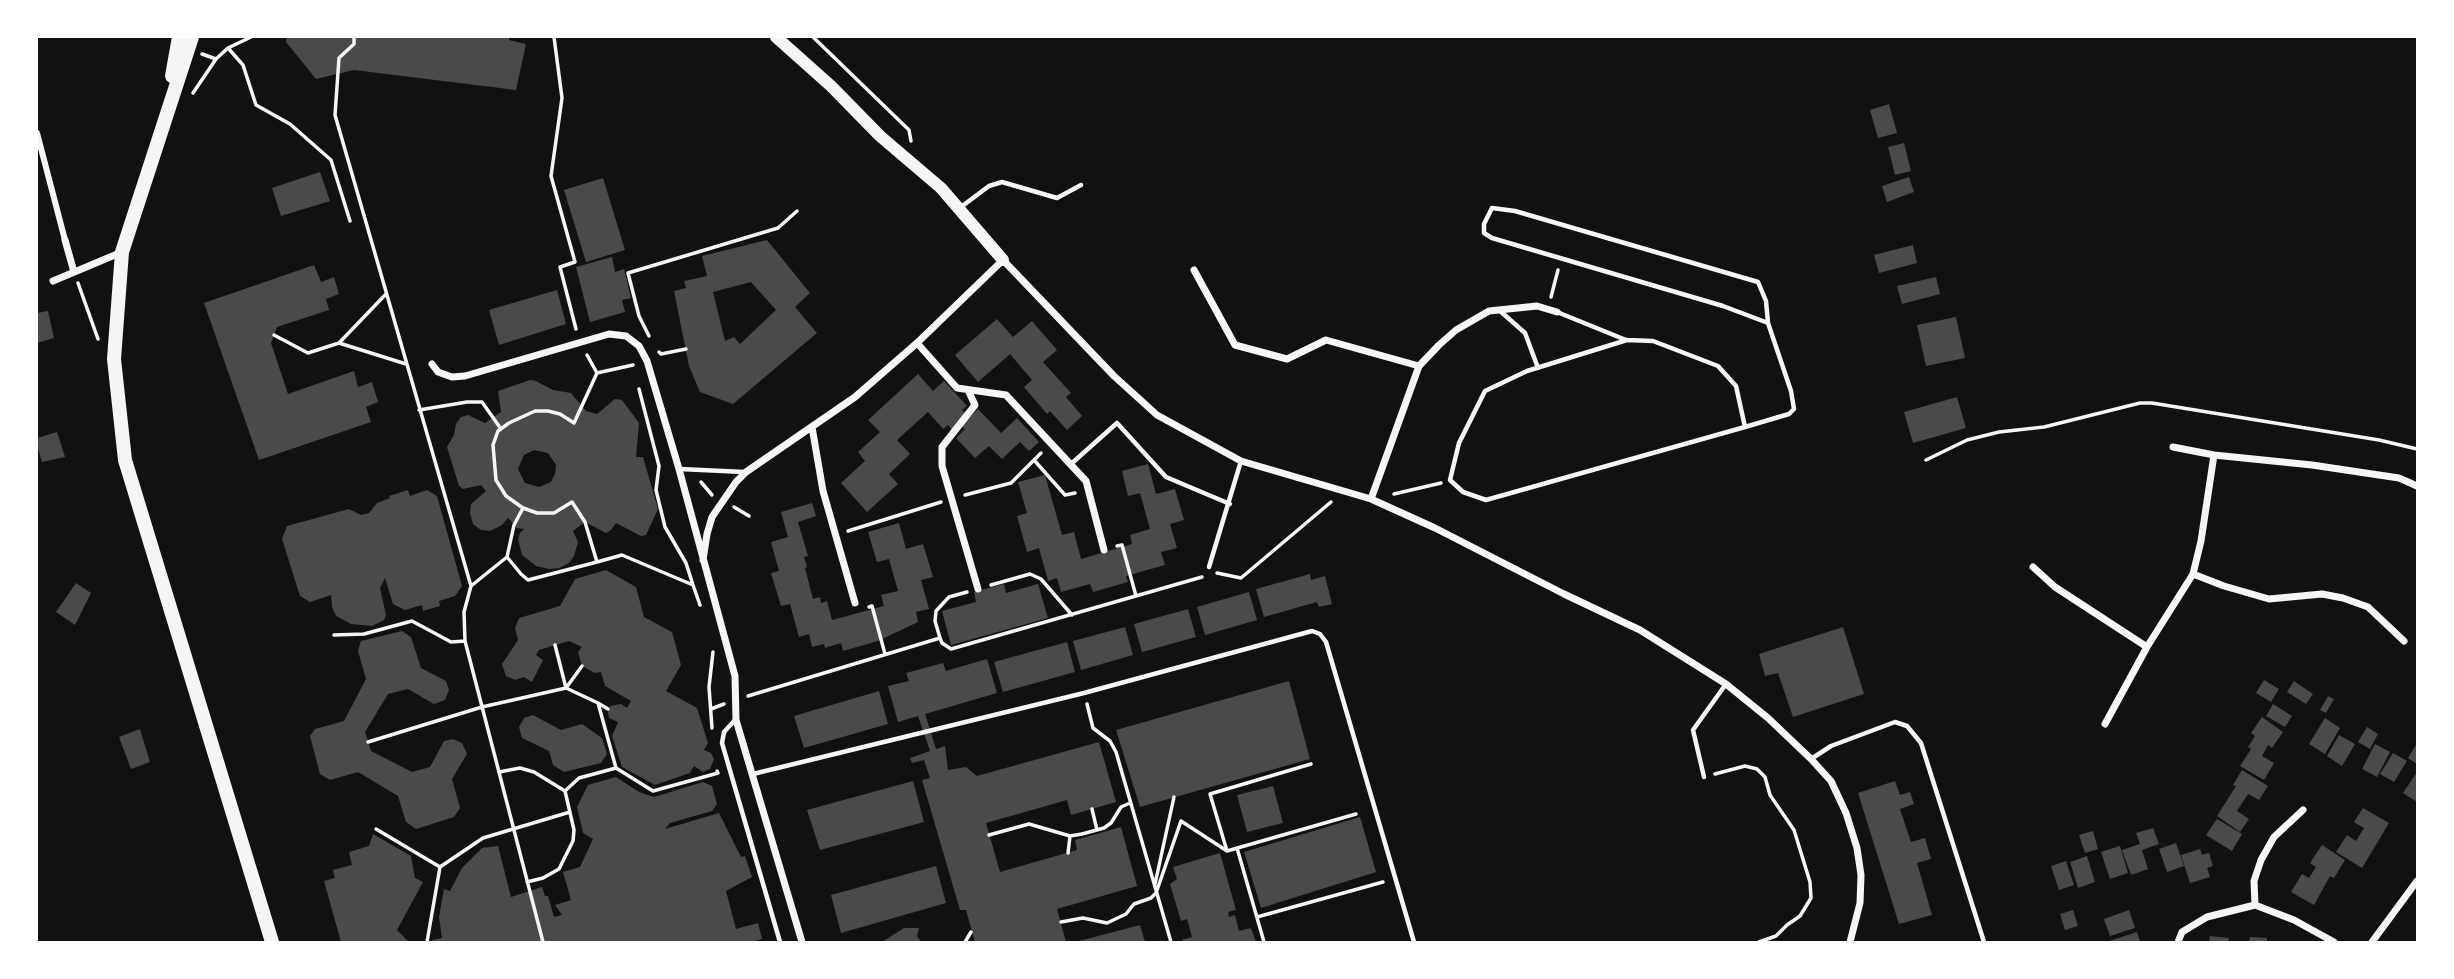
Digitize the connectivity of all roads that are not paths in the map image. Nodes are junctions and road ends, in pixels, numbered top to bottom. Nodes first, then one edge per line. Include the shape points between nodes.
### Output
1 (179, 37) edge
2 (192, 37) edge
3 (776, 37) edge
4 (164, 119) junction
5 (37, 133) edge
6 (1081, 185) dead end
7 (957, 210) junction
8 (65, 240) joint
9 (122, 252) junction
10 (1003, 260) junction
11 (1194, 270) dead end
12 (74, 272) junction
13 (53, 281) dead end
14 (1498, 310) junction
15 (1557, 312) joint
16 (1768, 323) junction
17 (1627, 340) junction
18 (916, 343) junction
19 (432, 364) dead end
20 (1419, 366) junction
21 (1538, 368) junction
22 (968, 390) junction
23 (812, 427) junction
24 (1745, 427) junction
25 (2173, 447) dead end
26 (2214, 455) junction
27 (1241, 461) junction
28 (1070, 464) junction
29 (679, 469) junction
30 (746, 472) junction
31 (2417, 486) edge
32 (1371, 499) junction
33 (1230, 504) junction
34 (1104, 550) road end
35 (704, 560) junction
36 (1209, 567) dead end
37 (2033, 568) dead end
38 (2193, 574) junction
39 (978, 589) road end
40 (855, 603) road end
41 (2404, 641) dead end
42 (2147, 647) junction
43 (1726, 684) junction
44 (736, 720) junction
45 (2105, 724) dead end
46 (1811, 759) junction
47 (752, 774) junction
48 (1704, 777) road end
49 (2303, 810) dead end
50 (2417, 881) edge
51 (2255, 905) junction
52 (272, 942) edge
53 (780, 942) edge
54 (802, 942) edge
55 (1414, 942) edge
56 (1850, 942) edge
57 (1984, 942) edge
58 (2178, 942) edge
59 (2334, 942) edge
60 (2372, 942) edge

1 - 4 main road
2 - 4 main road
3 - 7 street via 941,188
4 - 9 main road
5 - 8 street
6 - 7 lane via 1057,198 1002,182
7 - 10 street
8 - 12 street
9 - 12 street
9 - 52 main road via 114,359 125,460
10 - 18 street
10 - 27 street via 1157,415
11 - 20 street via 1235,345 1287,359 1326,340
12 - 13 street
14 - 15 street via 1537,306
14 - 20 street via 1456,330
14 - 21 lane via 1525,332
15 - 17 lane
16 - 16 lane via 1492,238 1484,233 1484,224 1492,208 1515,211 1758,282
16 - 24 lane via 1794,409
17 - 21 lane
17 - 24 lane via 1653,341 1718,366 1735,386
18 - 22 street via 957,388
18 - 23 street via 855,397
19 - 29 street via 438,372 465,376 580,341 620,334 636,343 644,355
20 - 32 street
21 - 24 lane via 1485,391 1459,443 1450,481 1463,492 1486,500
22 - 28 street via 1006,395
22 - 39 street via 975,405 942,447 942,466
23 - 30 street
23 - 40 street via 823,491
25 - 26 street
26 - 31 street via 2399,478
26 - 38 street
27 - 32 street
27 - 33 lane
28 - 33 lane via 1117,423 1166,477
28 - 34 street via 1086,481
29 - 30 lane
29 - 35 street
30 - 35 street via 712,517
32 - 43 street via 1640,630
33 - 36 lane
35 - 44 street via 735,676
37 - 42 street
38 - 41 street via 2269,599 2322,594 2343,598 2368,607
38 - 42 street
42 - 45 street
43 - 46 street
43 - 48 lane via 1693,730
44 - 47 street
44 - 53 lane via 724,732 722,743
46 - 56 street via 1831,782 1857,848 1860,903
46 - 57 lane via 1831,746 1895,722 1907,726 1921,743
47 - 54 street
47 - 55 lane via 1312,631 1326,642
49 - 51 street via 2274,837 2260,860 2254,881
50 - 60 street
51 - 58 street via 2207,917 2182,932
51 - 59 street via 2294,919

